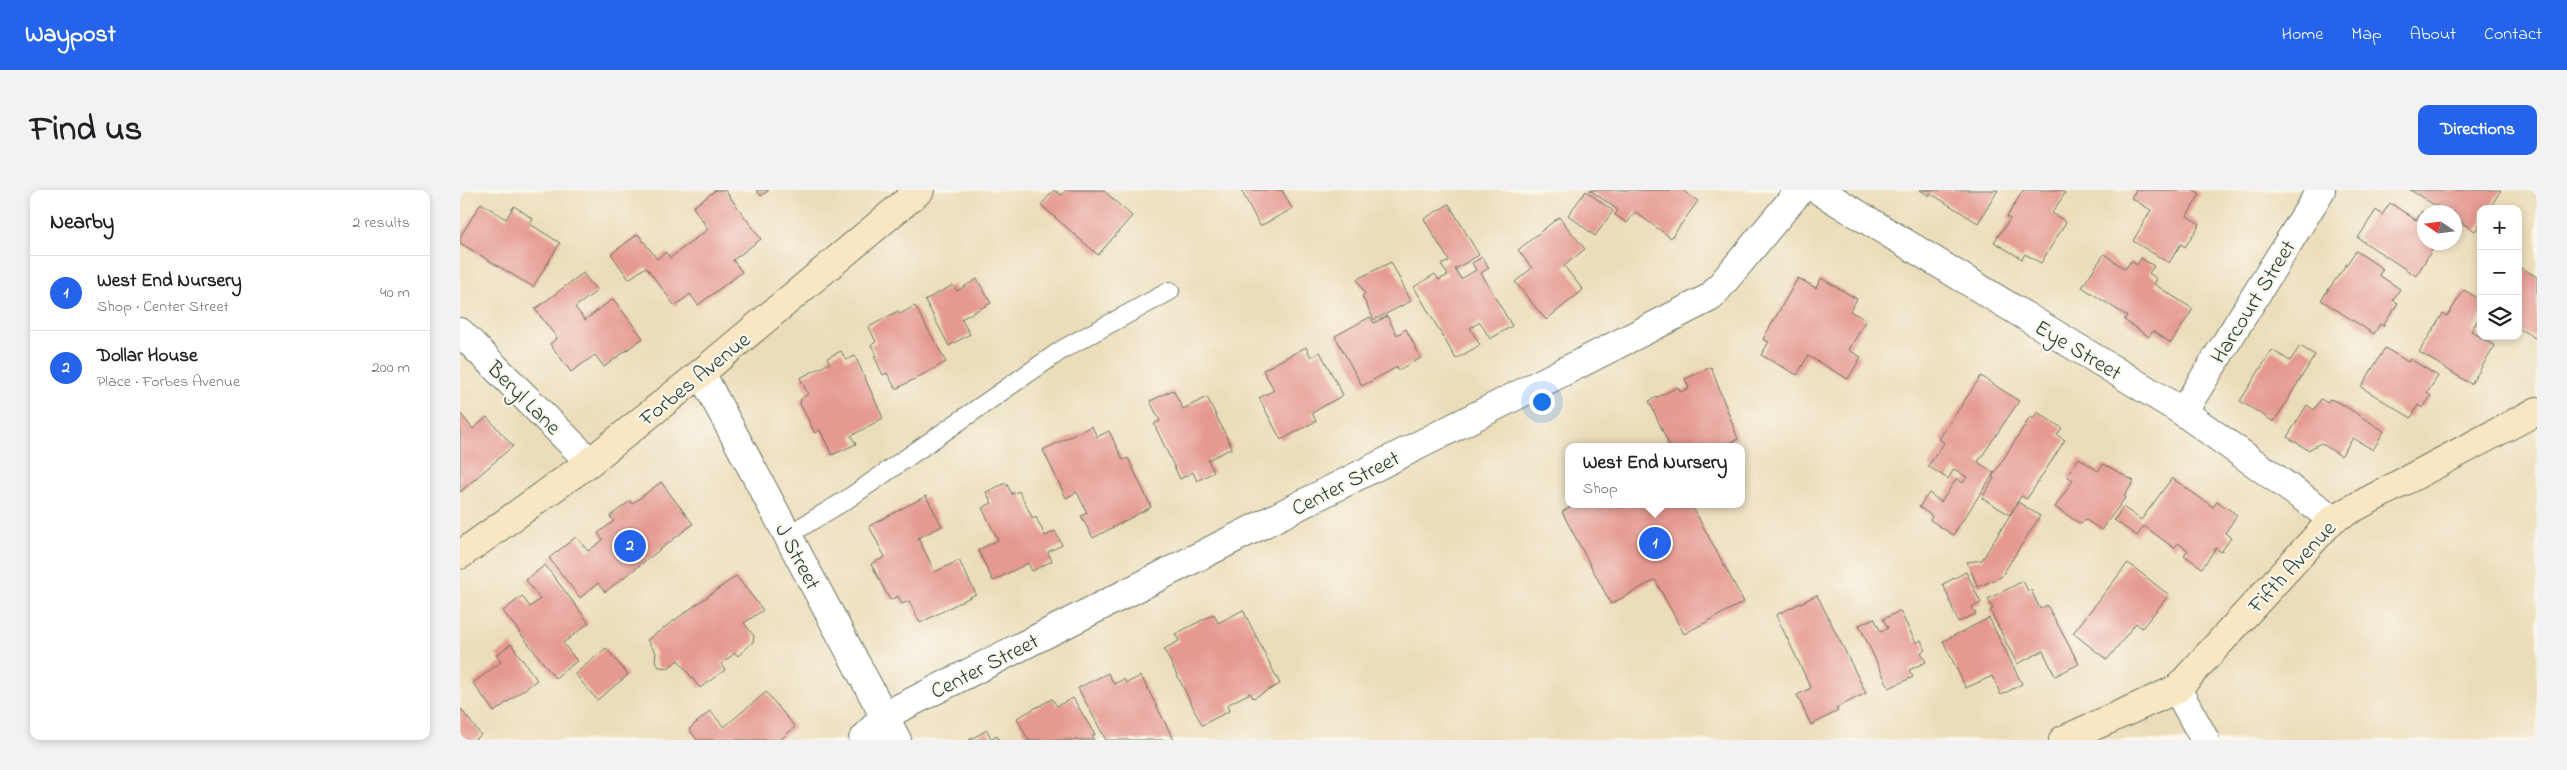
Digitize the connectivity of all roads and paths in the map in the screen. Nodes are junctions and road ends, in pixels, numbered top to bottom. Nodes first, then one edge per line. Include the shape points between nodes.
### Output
1 (920, 190) edge
2 (1800, 190) edge
3 (1818, 190) edge
4 (2320, 190) edge
5 (1170, 291) dead end
6 (460, 332) edge
7 (701, 373) junction
8 (2537, 411) edge
9 (2183, 412) junction
10 (590, 462) junction
11 (2333, 519) junction
12 (788, 535) junction
13 (460, 555) edge
14 (2177, 689) junction
15 (884, 716) junction
16 (862, 740) edge
17 (897, 740) edge
18 (2062, 740) edge
19 (2205, 740) edge

1 - 7 street, Forbes Avenue
2 - 15 street, Center Street via 1711,297
3 - 9 street, Eye Street
4 - 9 street, Harcourt Street
5 - 12 lane via 1064,349 846,500
6 - 10 street, Beryl Lane
7 - 10 street, Forbes Avenue
7 - 12 street, J Street
8 - 11 street, Fifth Avenue
9 - 11 street, Eye Street
10 - 13 street, Forbes Avenue
11 - 14 street, Fifth Avenue
12 - 15 street, J Street
14 - 18 street, Fifth Avenue
14 - 19 street
15 - 16 street, Center Street
15 - 17 street, J Street

